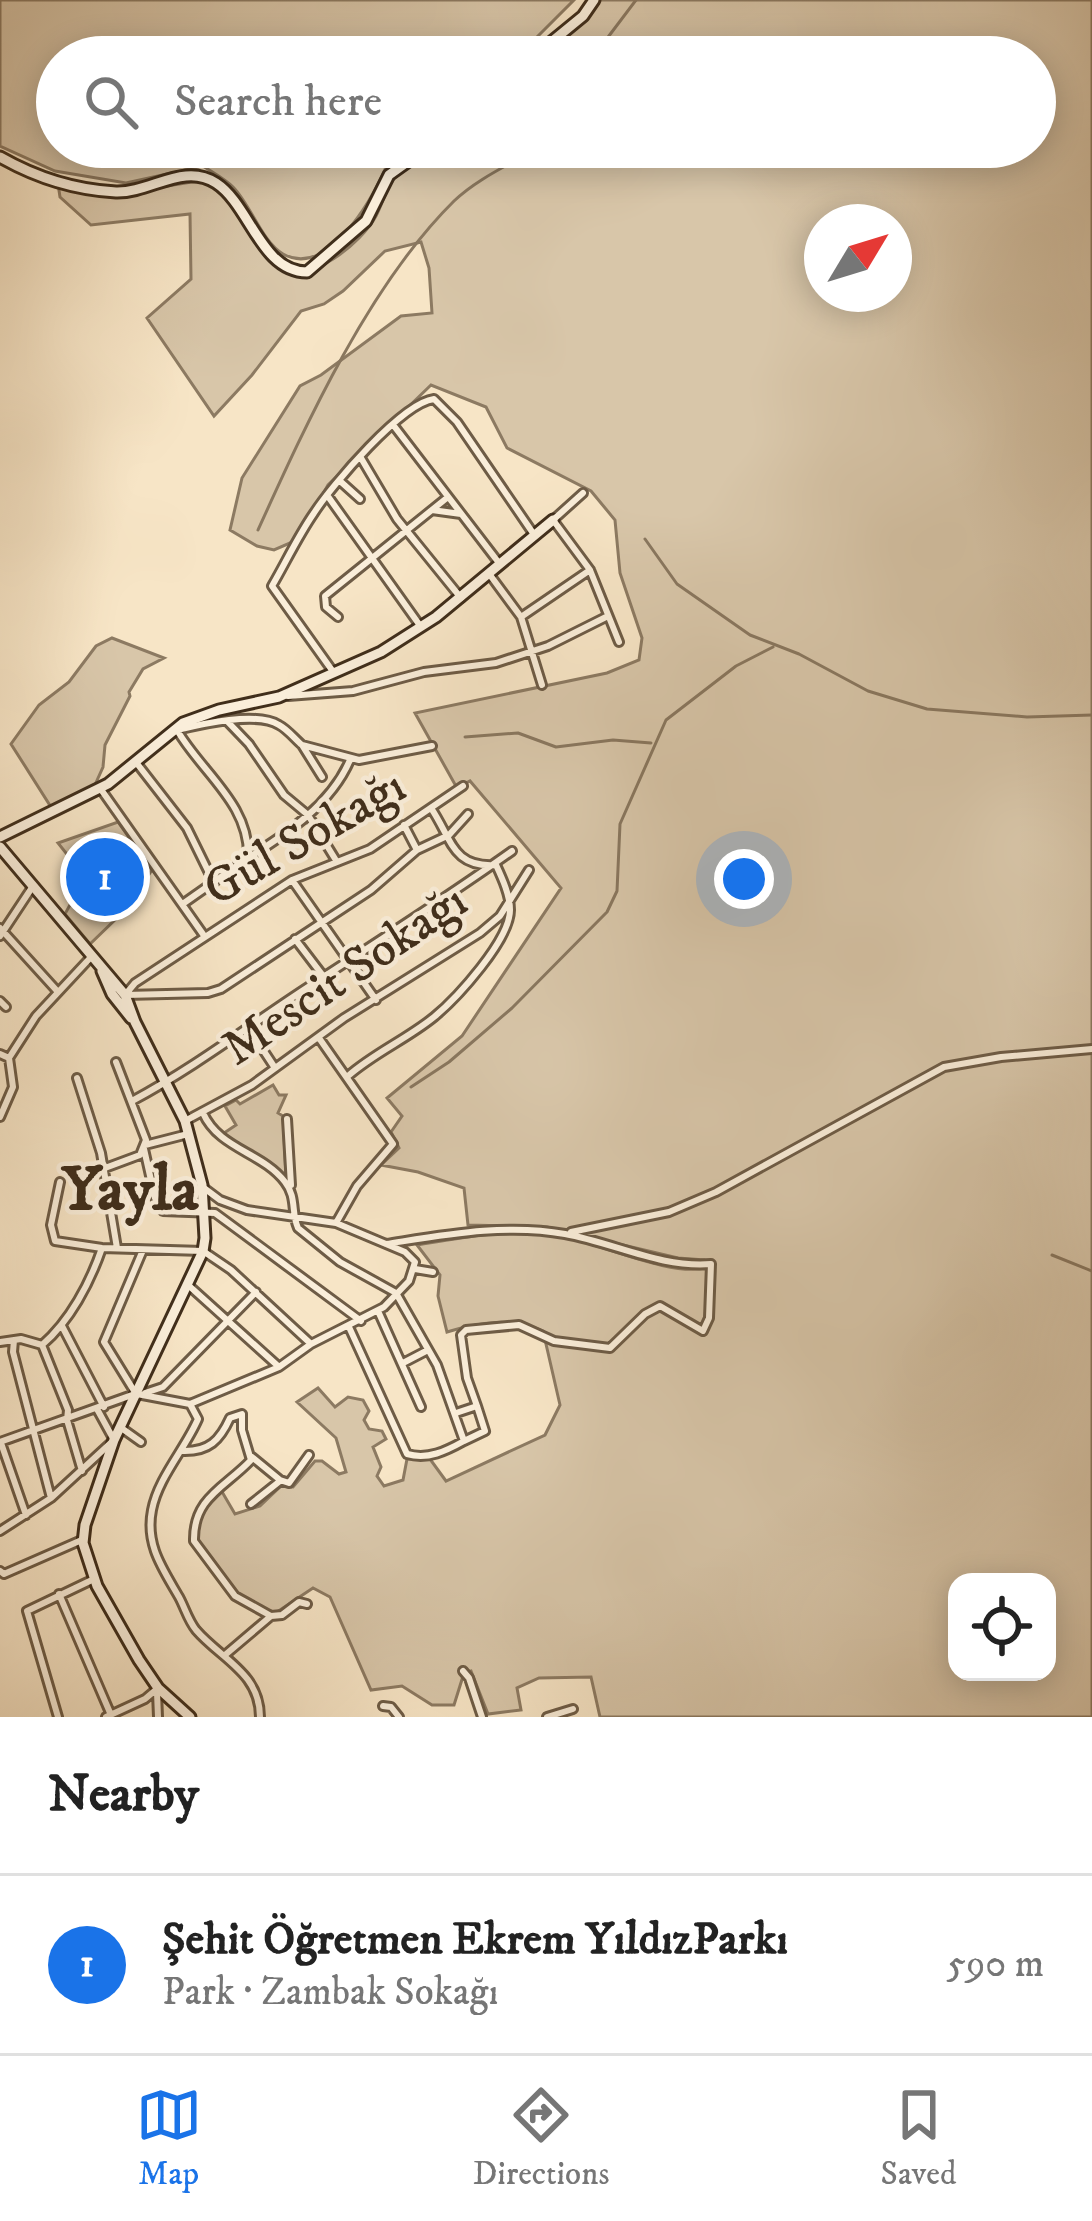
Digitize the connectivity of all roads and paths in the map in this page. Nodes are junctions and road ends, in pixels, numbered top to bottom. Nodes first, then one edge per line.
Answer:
1 (594, 0) edge
2 (559, 36) edge
3 (0, 157) edge
4 (399, 168) edge
5 (393, 425) junction
6 (361, 458) junction
7 (340, 481) junction
8 (583, 493) dead end
9 (327, 494) junction
10 (448, 497) junction
11 (360, 499) dead end
12 (432, 510) junction
13 (461, 514) junction
14 (553, 520) junction
15 (409, 530) junction
16 (535, 536) junction
17 (370, 560) junction
18 (501, 566) junction
19 (590, 570) junction
20 (490, 575) junction
21 (460, 598) junction
22 (608, 616) junction
23 (338, 617) dead end
24 (520, 617) junction
25 (421, 628) junction
26 (619, 642) dead end
27 (533, 652) junction
28 (334, 674) junction
29 (542, 686) dead end
30 (279, 698) junction
31 (227, 721) junction
32 (176, 729) junction
33 (302, 745) junction
34 (432, 746) dead end
35 (350, 760) junction
36 (135, 761) junction
37 (322, 777) dead end
38 (463, 786) dead end
39 (100, 788) junction
40 (430, 808) junction
41 (468, 814) dead end
42 (308, 815) junction
43 (404, 825) junction
44 (448, 835) junction
45 (0, 837) edge
46 (0, 848) edge
47 (417, 850) junction
48 (512, 851) dead end
49 (248, 858) junction
50 (337, 862) junction
51 (496, 865) junction
52 (529, 870) dead end
53 (292, 880) junction
54 (214, 883) junction
55 (33, 886) junction
56 (508, 901) junction
57 (184, 903) junction
58 (320, 922) junction
59 (1, 932) edge
60 (205, 938) junction
61 (295, 939) junction
62 (91, 957) junction
63 (347, 962) junction
64 (102, 971) junction
65 (324, 977) junction
66 (58, 992) junction
67 (125, 995) junction
68 (376, 1000) junction
69 (135, 1022) junction
70 (248, 1027) junction
71 (319, 1038) junction
72 (1092, 1049) edge
73 (4, 1056) edge
74 (116, 1062) dead end
75 (275, 1069) junction
76 (348, 1076) junction
77 (77, 1078) dead end
78 (166, 1083) junction
79 (132, 1100) junction
80 (1, 1111) edge
81 (203, 1113) junction
82 (287, 1119) dead end
83 (185, 1121) junction
84 (188, 1134) junction
85 (144, 1147) junction
86 (105, 1168) junction
87 (60, 1181) dead end
88 (202, 1185) junction
89 (292, 1195) junction
90 (204, 1210) junction
91 (294, 1216) junction
92 (336, 1223) junction
93 (563, 1234) junction
94 (386, 1244) junction
95 (102, 1248) junction
96 (117, 1248) junction
97 (143, 1250) junction
98 (202, 1251) junction
99 (415, 1269) junction
100 (433, 1272) dead end
101 (188, 1284) junction
102 (256, 1292) junction
103 (396, 1293) junction
104 (378, 1311) junction
105 (230, 1320) junction
106 (362, 1321) junction
107 (62, 1326) junction
108 (349, 1327) junction
109 (14, 1340) junction
110 (0, 1342) edge
111 (311, 1344) junction
112 (42, 1345) junction
113 (428, 1350) junction
114 (403, 1363) junction
115 (278, 1367) junction
116 (136, 1394) junction
117 (190, 1404) junction
118 (477, 1406) junction
119 (422, 1407) dead end
120 (101, 1408) junction
121 (456, 1413) junction
122 (67, 1420) junction
123 (120, 1427) junction
124 (34, 1430) junction
125 (114, 1440) junction
126 (0, 1441) edge
127 (464, 1441) junction
128 (141, 1442) dead end
129 (182, 1451) junction
130 (309, 1455) dead end
131 (252, 1456) junction
132 (82, 1471) junction
133 (281, 1480) junction
134 (51, 1498) junction
135 (251, 1504) dead end
136 (26, 1515) junction
137 (0, 1531) edge
138 (84, 1539) junction
139 (0, 1571) edge
140 (94, 1579) junction
141 (59, 1594) junction
142 (308, 1604) dead end
143 (271, 1616) junction
144 (225, 1654) junction
145 (463, 1671) dead end
146 (158, 1688) junction
147 (383, 1706) dead end
148 (573, 1709) dead end
149 (108, 1716) edge
150 (58, 1717) edge
151 (158, 1717) edge
152 (190, 1717) edge
153 (260, 1717) edge
154 (399, 1717) edge
155 (482, 1717) edge
156 (547, 1717) edge

1 - 2 main road
3 - 4 main road
5 - 6 street
5 - 10 street
5 - 16 street
6 - 7 street
6 - 15 street
7 - 9 street
7 - 11 street
8 - 14 street
9 - 17 street
9 - 28 street
10 - 12 street
10 - 13 street
12 - 13 street
12 - 15 street
13 - 18 street
14 - 16 main road
14 - 19 street
15 - 17 street
15 - 21 street
16 - 18 main road
17 - 23 street
17 - 25 street
18 - 20 main road
19 - 22 street
19 - 24 street
20 - 21 main road
20 - 24 street
21 - 25 main road
22 - 26 street
22 - 27 street
24 - 27 street
25 - 28 main road
27 - 29 street
27 - 30 street
28 - 30 main road
30 - 32 main road
31 - 32 street
31 - 33 street
31 - 42 street
32 - 36 main road
32 - 49 street
33 - 35 street
33 - 37 street
34 - 35 street
35 - 42 street
36 - 39 main road
36 - 54 street
38 - 40 street, Gül Sokağı
39 - 45 main road
39 - 57 street
40 - 43 street, Gül Sokağı
40 - 44 street
41 - 44 street
42 - 49 street
42 - 50 street
43 - 47 street
43 - 50 street, Gül Sokağı
44 - 47 street
44 - 51 street
46 - 55 main road
47 - 58 street
48 - 51 street
49 - 54 street
50 - 53 street, Gül Sokağı
51 - 56 street
51 - 63 street
52 - 56 street, Mescit Sokağı
53 - 58 street
53 - 60 street, Gül Sokağı
54 - 57 street
55 - 59 street
55 - 62 main road
56 - 68 street, Mescit Sokağı
56 - 76 street
57 - 60 street
58 - 61 street
58 - 63 street
59 - 66 street
60 - 67 street, Gül Sokağı
61 - 65 street
61 - 67 street
62 - 64 main road
62 - 66 street
63 - 65 street
63 - 68 street
64 - 67 main road
64 - 69 main road
65 - 70 street
66 - 73 street
67 - 69 main road
68 - 71 street, Mescit Sokağı
69 - 78 main road
70 - 75 street
70 - 78 street
71 - 75 street, Mescit Sokağı
71 - 76 street
72 - 93 street
73 - 80 street
74 - 79 street
75 - 81 street, Mescit Sokağı
76 - 92 street
77 - 86 street
78 - 79 street
78 - 83 main road
79 - 85 street
81 - 83 street, Mescit Sokağı
81 - 89 street
82 - 89 street
83 - 84 main road
84 - 85 street
84 - 88 main road
85 - 86 street
85 - 90 street
86 - 96 street
87 - 95 street
88 - 90 main road
88 - 91 street
89 - 91 street
90 - 98 main road
90 - 106 street
91 - 92 street
91 - 103 street
92 - 94 street
93 - 94 street
93 - 118 street
94 - 99 street
95 - 96 street
95 - 107 street
96 - 97 street
97 - 98 street
97 - 116 street
98 - 101 main road
98 - 102 street
99 - 100 street
99 - 103 street
101 - 105 street
101 - 116 main road
102 - 105 street
102 - 111 street
103 - 104 street
103 - 113 street
104 - 106 street
104 - 114 street
105 - 115 street
105 - 116 street
106 - 108 street
107 - 112 street
107 - 120 street
108 - 111 street
108 - 127 street
109 - 110 street
109 - 112 street
109 - 124 street
111 - 115 street
112 - 122 street
113 - 114 street
113 - 121 street
114 - 119 street
115 - 117 street
116 - 117 street
116 - 120 street
116 - 123 main road
117 - 129 street
118 - 121 street
118 - 127 street
120 - 122 street
120 - 125 street
121 - 127 street
122 - 124 street
122 - 132 street
123 - 125 main road
123 - 128 street
124 - 126 street
124 - 134 street
125 - 132 street
125 - 138 main road
126 - 136 street
129 - 131 street
129 - 144 street
130 - 133 street
131 - 133 street
131 - 143 street
132 - 134 street
133 - 135 street
134 - 136 street
136 - 137 street
138 - 139 street
138 - 140 main road
140 - 141 street
140 - 146 main road
141 - 149 street
141 - 150 street
142 - 143 street
143 - 144 street
144 - 153 street
145 - 155 street
146 - 149 street
146 - 151 street
146 - 152 main road
147 - 154 street
148 - 156 street

